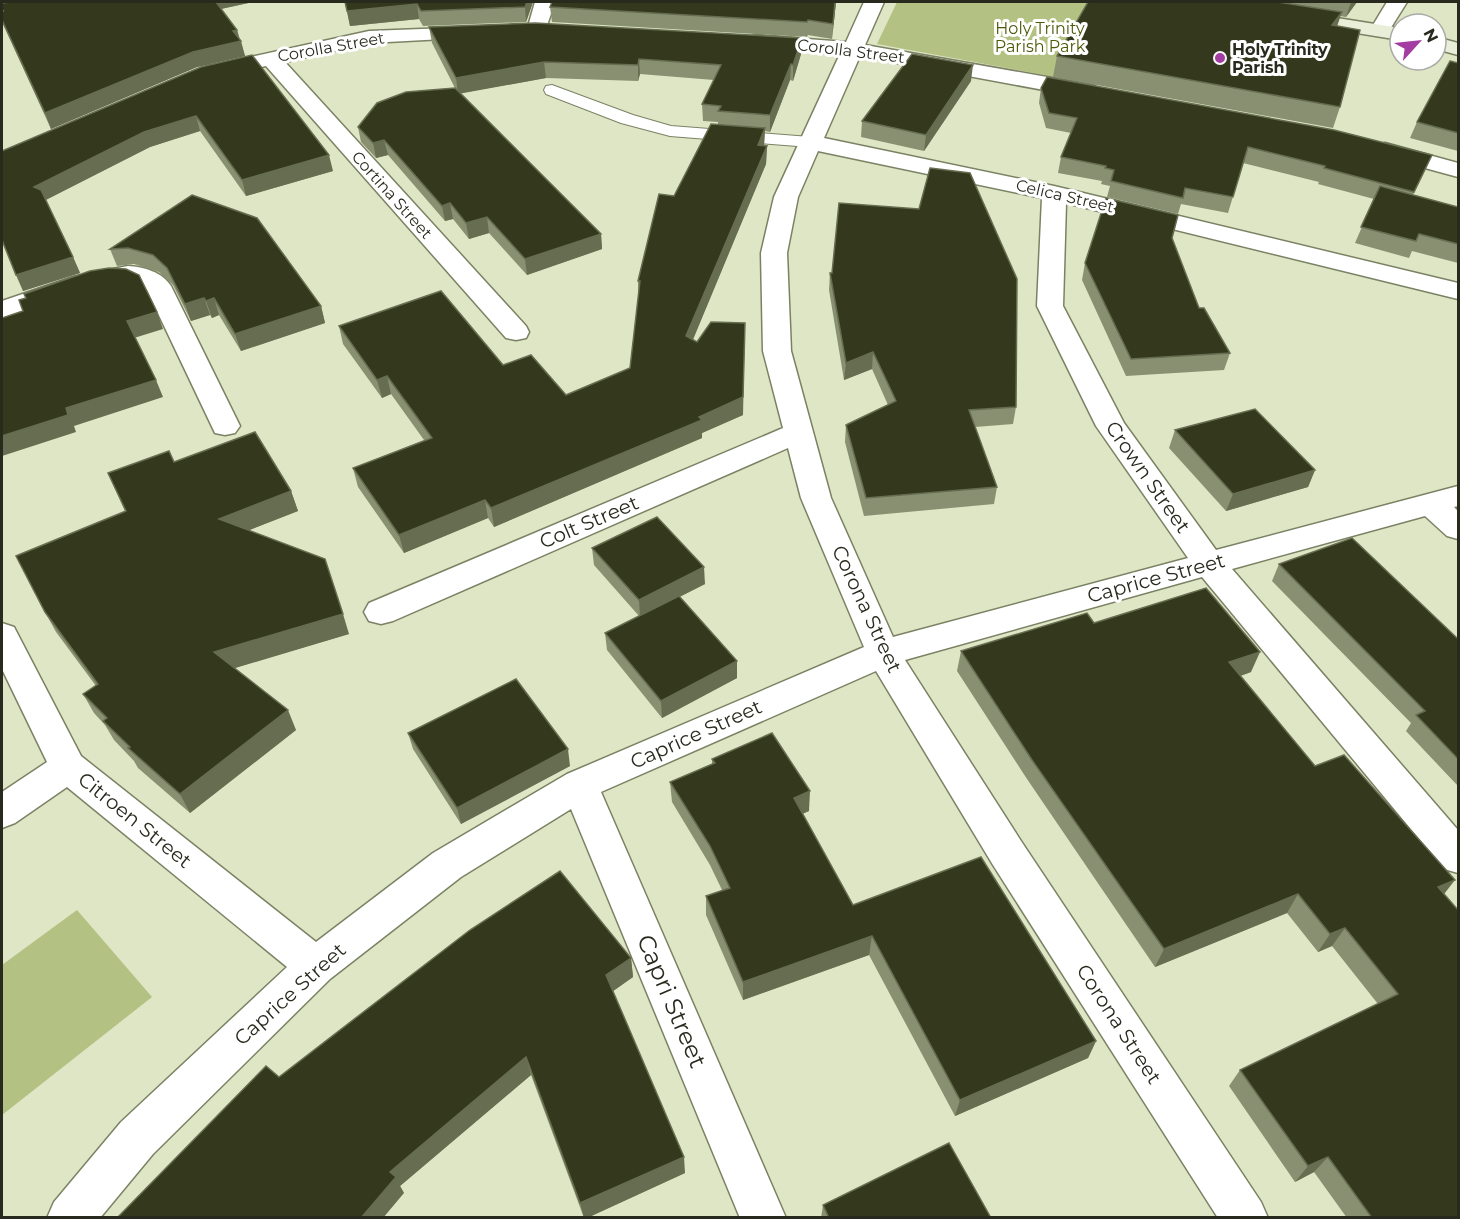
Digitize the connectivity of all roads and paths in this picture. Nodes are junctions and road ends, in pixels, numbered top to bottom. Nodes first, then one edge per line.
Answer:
1 (545, 2) edge
2 (874, 2) edge
3 (1202, 2) edge
4 (537, 30) junction
5 (514, 31) edge
6 (560, 31) edge
7 (492, 32) edge
8 (1388, 32) edge
9 (731, 40) edge
10 (855, 49) junction
11 (270, 58) junction
12 (198, 75) edge
13 (552, 90) dead end
14 (1105, 94) edge
15 (810, 142) junction
16 (1362, 144) edge
17 (1458, 170) edge
18 (1054, 193) junction
19 (1458, 291) edge
20 (2, 310) edge
21 (516, 332) dead end
22 (225, 426) dead end
23 (797, 433) junction
24 (1444, 500) edge
25 (1458, 528) edge
26 (1209, 564) junction
27 (381, 612) dead end
28 (2, 636) edge
29 (883, 653) junction
30 (68, 767) junction
31 (580, 785) junction
32 (2, 812) edge
33 (1458, 857) edge
34 (316, 966) junction
35 (70, 1218) edge
36 (763, 1218) edge
37 (1245, 1218) edge

1 - 4 street
2 - 10 street, Corona Street
3 - 8 street
4 - 5 street
4 - 6 street
7 - 11 street, Corolla Street
9 - 10 street, Corolla Street
10 - 14 street, Corolla Street
10 - 15 street, Corona Street
11 - 12 street, Corolla Street
11 - 21 street, Cortina Street
13 - 15 lane
15 - 18 street, Celica Street
15 - 23 street, Corona Street
16 - 17 street
18 - 19 street, Celica Street
18 - 26 street, Crown Street
20 - 22 street
23 - 27 street, Colt Street
23 - 29 street, Corona Street
24 - 25 street
24 - 26 street, Caprice Street
26 - 29 street, Caprice Street
26 - 33 street, Crown Street
28 - 30 street, Citroen Street
29 - 31 street, Caprice Street
29 - 37 street, Corona Street
30 - 32 street
30 - 34 street, Citroen Street
31 - 34 street, Caprice Street
31 - 36 street, Capri Street
34 - 35 street, Caprice Street

